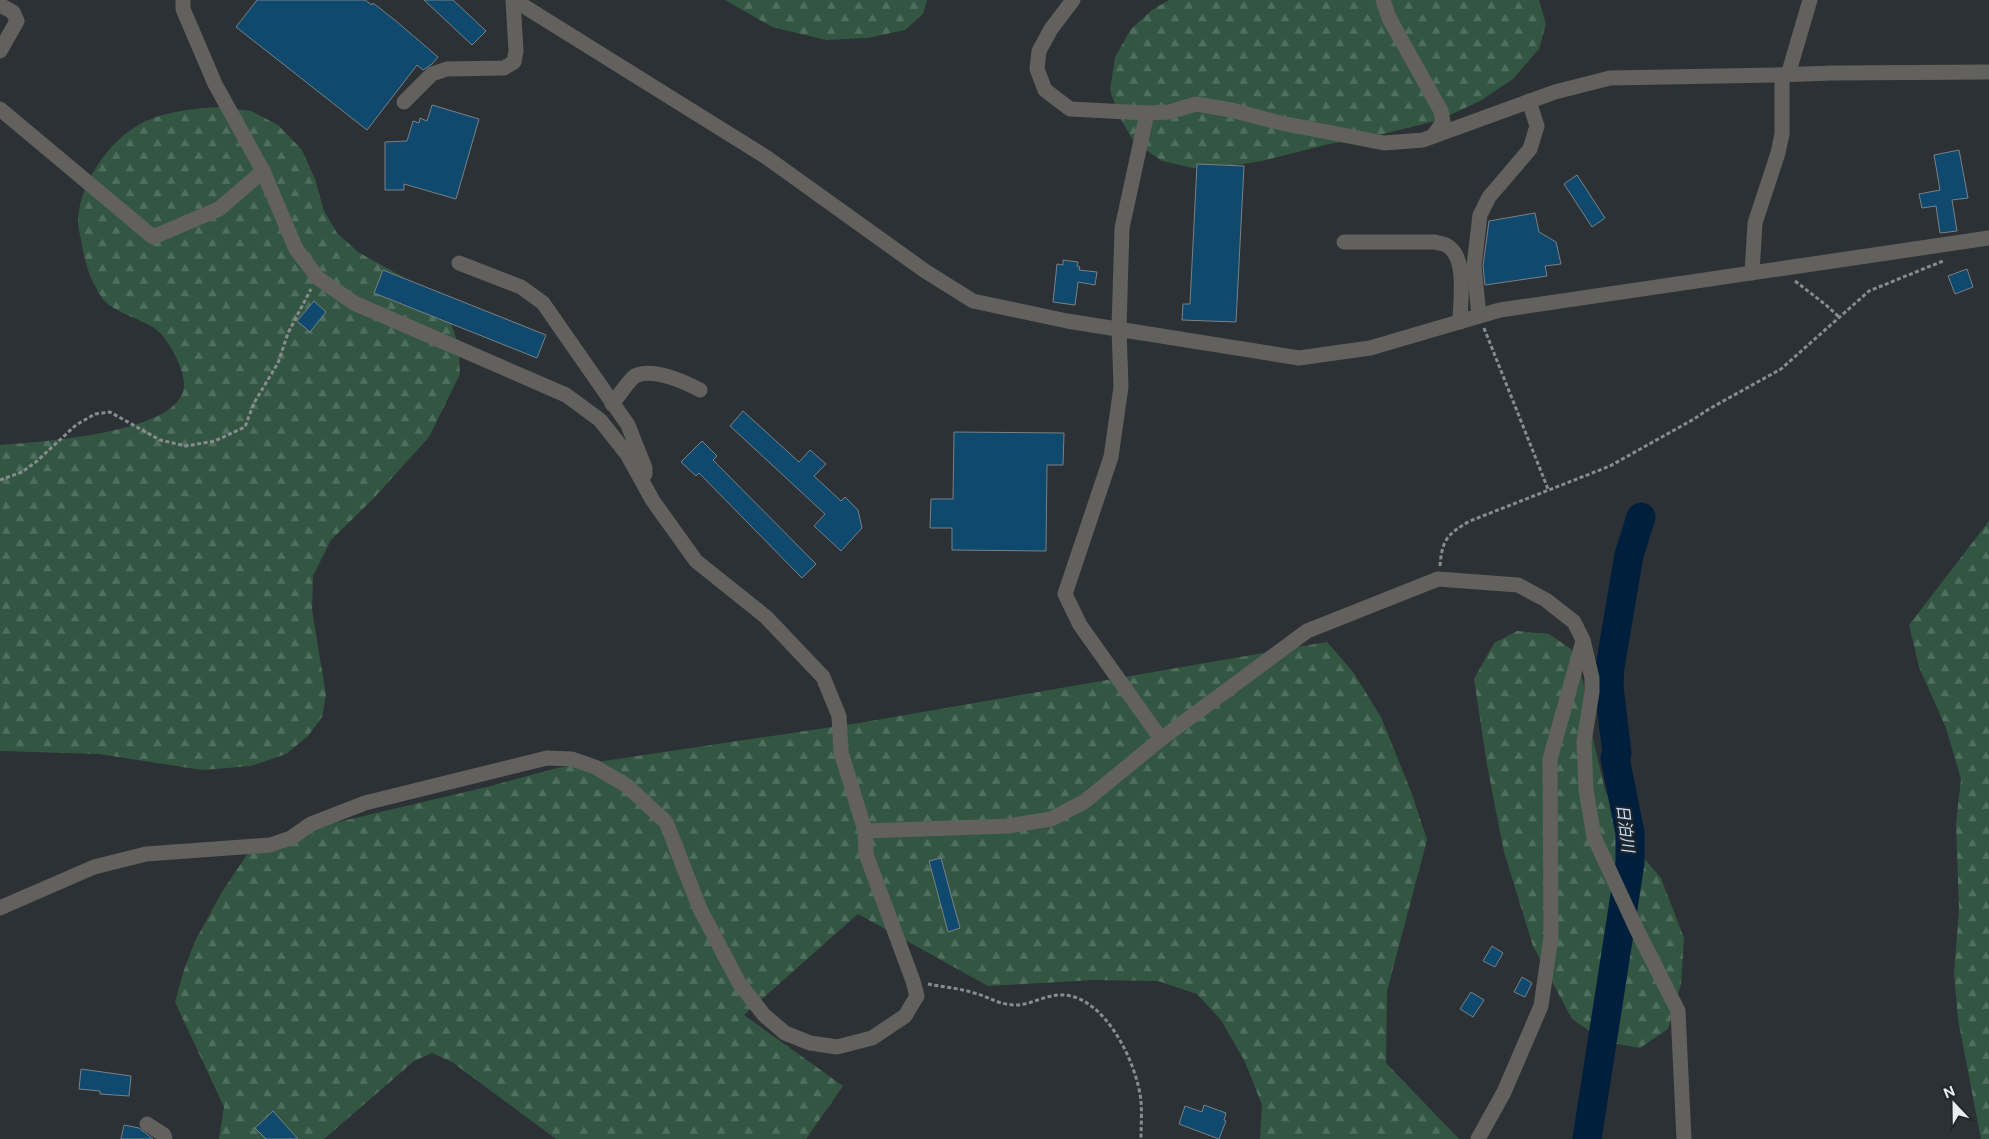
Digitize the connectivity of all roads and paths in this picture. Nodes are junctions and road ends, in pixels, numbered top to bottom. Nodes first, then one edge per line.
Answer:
1 (183, 0) edge
2 (514, 0) edge
3 (1073, 0) edge
4 (1383, 0) edge
5 (1810, 0) edge
6 (0, 5) edge
7 (0, 51) edge
8 (1989, 72) edge
9 (1785, 75) junction
10 (1529, 101) junction
11 (404, 102) dead end
12 (0, 109) edge
13 (1146, 113) junction
14 (1433, 136) junction
15 (263, 171) junction
16 (1989, 238) edge
17 (1344, 242) dead end
18 (1952, 258) dead end
19 (459, 263) dead end
20 (1779, 269) junction
21 (1752, 273) junction
22 (318, 278) junction
23 (1479, 316) junction
24 (1839, 318) junction
25 (1460, 322) junction
26 (1119, 328) junction
27 (700, 390) dead end
28 (612, 404) junction
29 (0, 480) edge
30 (644, 486) junction
31 (1548, 489) junction
32 (1438, 579) junction
33 (1583, 640) junction
34 (1161, 739) junction
35 (865, 831) junction
36 (0, 908) edge
37 (913, 981) junction
38 (147, 1124) dead end
39 (165, 1139) edge
40 (1141, 1139) edge
41 (1478, 1139) edge
42 (1684, 1139) edge

1 - 15 street
2 - 11 street
2 - 26 street
3 - 13 street
4 - 14 street
5 - 9 street
6 - 7 street
8 - 9 street
9 - 10 street
9 - 21 street
10 - 14 street
10 - 23 street
12 - 15 street
13 - 14 street
13 - 26 street
15 - 22 street
16 - 20 street
17 - 25 street
18 - 24 path
19 - 28 street
20 - 21 street
20 - 24 path
21 - 23 street
22 - 29 path
22 - 30 street
23 - 25 street
23 - 31 path
24 - 31 path
25 - 26 street
26 - 34 street
27 - 28 street
28 - 30 street
30 - 35 street
31 - 32 path
32 - 33 street
32 - 34 street
33 - 41 street
33 - 42 street
34 - 35 street
35 - 37 street
36 - 37 street
37 - 40 path
38 - 39 street

